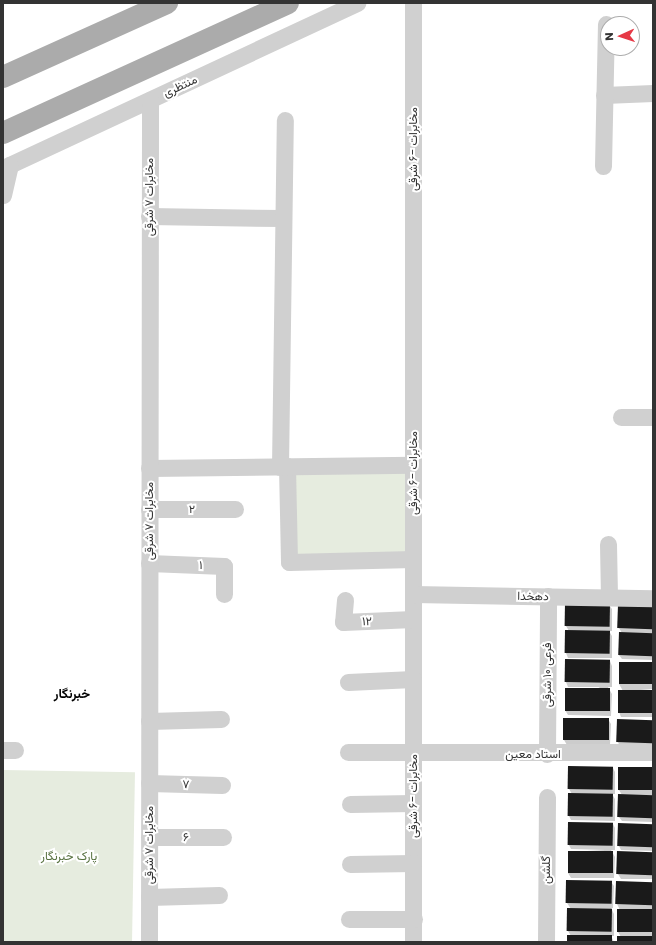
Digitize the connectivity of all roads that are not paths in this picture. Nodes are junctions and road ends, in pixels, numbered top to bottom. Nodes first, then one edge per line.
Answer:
1 (167, 3) edge
2 (288, 3) edge
3 (357, 3) edge
4 (413, 3) edge
5 (605, 56) edge
6 (3, 77) edge
7 (653, 93) edge
8 (604, 95) junction
9 (150, 100) junction
10 (285, 120) dead end
11 (3, 133) edge
12 (6, 166) edge
13 (603, 166) dead end
14 (3, 195) edge
15 (149, 216) junction
16 (283, 218) junction
17 (621, 417) dead end
18 (653, 417) edge
19 (413, 465) junction
20 (284, 466) junction
21 (149, 468) junction
22 (149, 509) junction
23 (235, 509) dead end
24 (608, 544) dead end
25 (413, 559) junction
26 (149, 563) junction
27 (224, 594) dead end
28 (413, 594) junction
29 (548, 596) junction
30 (609, 596) junction
31 (653, 598) edge
32 (345, 600) dead end
33 (413, 619) junction
34 (413, 679) junction
35 (348, 682) dead end
36 (222, 719) dead end
37 (149, 721) junction
38 (348, 752) dead end
39 (653, 752) edge
40 (413, 753) junction
41 (547, 754) junction
42 (149, 783) junction
43 (222, 785) dead end
44 (547, 797) dead end
45 (414, 803) junction
46 (350, 804) dead end
47 (149, 837) junction
48 (223, 837) dead end
49 (414, 863) junction
50 (350, 864) dead end
51 (219, 895) dead end
52 (149, 897) junction
53 (349, 919) dead end
54 (414, 919) junction
55 (149, 942) edge
56 (413, 942) edge
57 (546, 942) edge

1 - 6 main road
2 - 11 main road
3 - 9 street, منتظری
4 - 19 street, مخابرات -۶ شرقی
5 - 8 street
7 - 8 street
8 - 13 street
9 - 12 street, منتظری
9 - 15 street, مخابرات ۷ شرقی
10 - 16 street
12 - 14 street
15 - 16 street
15 - 21 street, مخابرات ۷ شرقی
16 - 20 street
17 - 18 street
19 - 20 street
19 - 25 street, مخابرات -۶ شرقی
20 - 21 street
20 - 25 street
21 - 22 street, مخابرات ۷ شرقی
22 - 23 street, ۲
22 - 26 street, مخابرات ۷ شرقی
24 - 30 street
25 - 28 street, مخابرات -۶ شرقی
26 - 27 street, ۱
26 - 37 street, مخابرات ۷ شرقی
28 - 29 street, دهخدا
28 - 33 street, مخابرات -۶ شرقی
29 - 30 street, دهخدا
29 - 41 street, فرعی ۱۰ شرقی
30 - 31 street, دهخدا
32 - 33 street, ۱۲
33 - 34 street, مخابرات -۶ شرقی
34 - 35 street
34 - 40 street, مخابرات -۶ شرقی
36 - 37 street
37 - 42 street, مخابرات ۷ شرقی
38 - 40 street, استاد معین
39 - 41 street, استاد معین
40 - 41 street, استاد معین
40 - 45 street, مخابرات -۶ شرقی
42 - 43 street, ۷
42 - 47 street, مخابرات ۷ شرقی
44 - 57 street, گلشن
45 - 46 street
45 - 49 street, مخابرات -۶ شرقی
47 - 48 street, ۶
47 - 52 street, مخابرات ۷ شرقی
49 - 50 street
49 - 54 street, مخابرات -۶ شرقی
51 - 52 street
52 - 55 street, مخابرات ۷ شرقی
53 - 54 street
54 - 56 street, مخابرات -۶ شرقی

